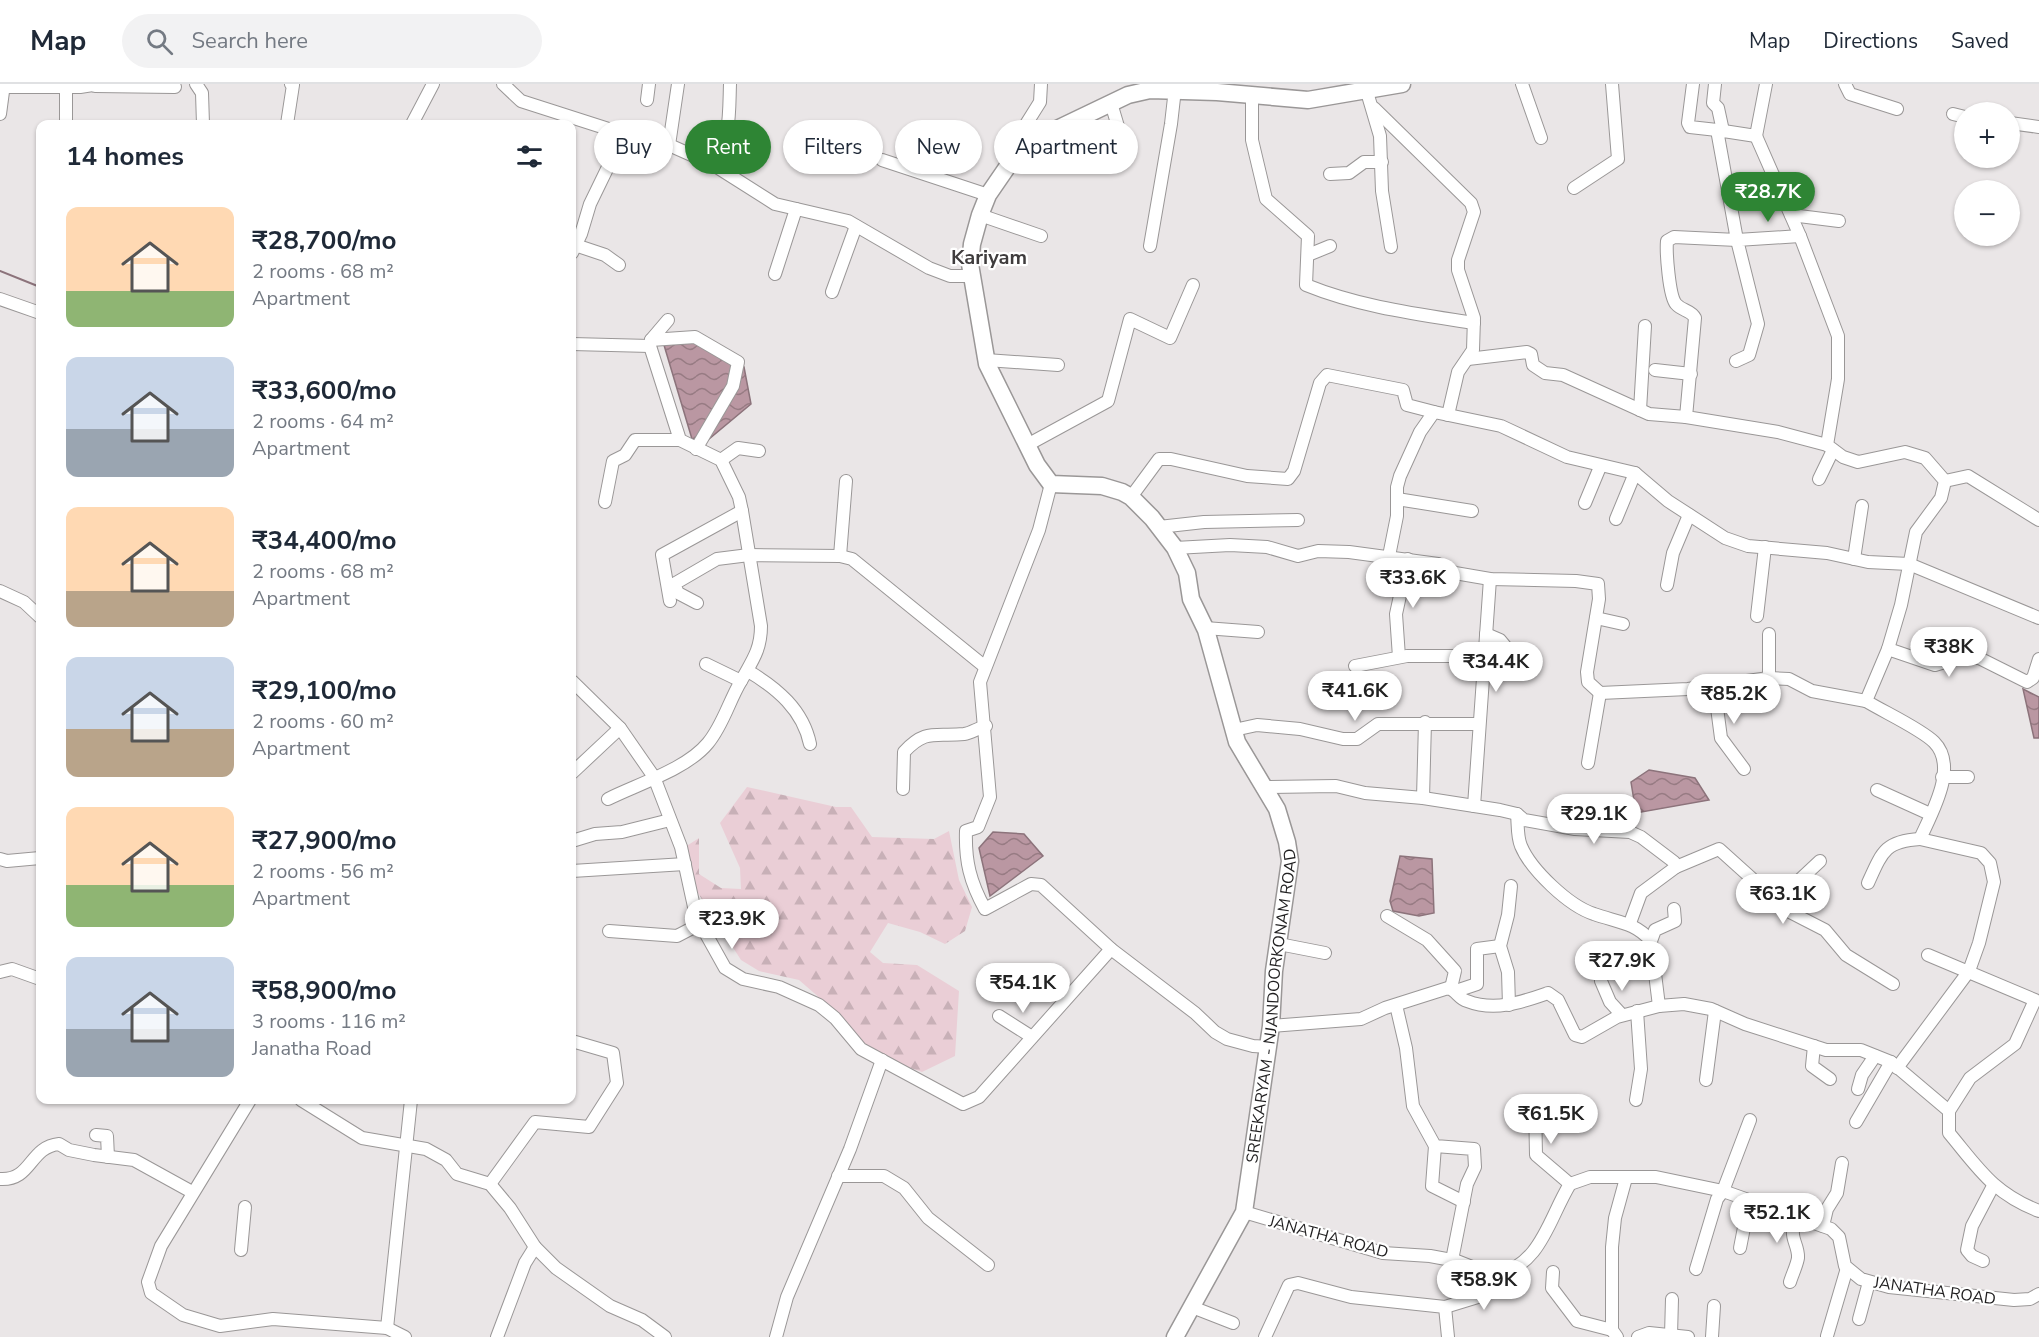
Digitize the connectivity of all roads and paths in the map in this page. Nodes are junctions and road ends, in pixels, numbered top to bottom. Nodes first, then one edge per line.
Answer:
1 (196, 84) edge
2 (291, 84) edge
3 (434, 84) edge
4 (503, 84) edge
5 (650, 84) edge
6 (678, 84) edge
7 (730, 84) edge
8 (1041, 84) edge
9 (1522, 84) edge
10 (1612, 84) edge
11 (1693, 84) edge
12 (1715, 84) edge
13 (1766, 84) edge
14 (1845, 84) edge
15 (97, 85) edge
16 (1396, 85) edge
17 (3, 87) edge
18 (66, 87) junction
19 (174, 87) dead end
20 (1217, 88) edge
21 (1175, 89) junction
22 (1367, 92) junction
23 (1252, 94) junction
24 (647, 100) dead end
25 (1111, 103) junction
26 (1374, 108) junction
27 (1897, 109) dead end
28 (0, 114) edge
29 (66, 120) edge
30 (203, 120) edge
31 (288, 120) edge
32 (414, 120) edge
33 (673, 120) edge
34 (727, 120) edge
35 (1029, 120) edge
36 (1076, 120) edge
37 (1116, 120) edge
38 (594, 124) edge
39 (2020, 124) edge
40 (2039, 127) edge
41 (1720, 131) junction
42 (1756, 136) junction
43 (1541, 138) dead end
44 (883, 160) edge
45 (1382, 162) junction
46 (605, 174) edge
47 (728, 174) edge
48 (1002, 174) edge
49 (1330, 174) dead end
50 (1574, 188) dead end
51 (988, 195) junction
52 (796, 209) junction
53 (980, 215) junction
54 (1791, 215) junction
55 (1839, 221) dead end
56 (856, 226) junction
57 (1041, 236) dead end
58 (1800, 236) junction
59 (1737, 240) junction
60 (576, 242) edge
61 (1150, 246) dead end
62 (1330, 246) dead end
63 (1391, 247) dead end
64 (576, 248) edge
65 (1308, 255) junction
66 (619, 265) dead end
67 (775, 274) dead end
68 (973, 276) junction
69 (1193, 285) dead end
70 (832, 292) dead end
71 (0, 299) edge
72 (36, 312) edge
73 (668, 320) dead end
74 (1474, 323) junction
75 (1644, 326) dead end
76 (650, 343) junction
77 (576, 344) edge
78 (1468, 359) junction
79 (986, 360) junction
80 (1736, 361) dead end
81 (1058, 365) dead end
82 (1654, 370) dead end
83 (1691, 374) junction
84 (1641, 410) junction
85 (1434, 412) junction
86 (1448, 415) junction
87 (1686, 417) junction
88 (680, 440) junction
89 (1029, 444) junction
90 (1830, 447) junction
91 (696, 449) junction
92 (759, 451) dead end
93 (721, 460) junction
94 (1600, 467) junction
95 (1635, 473) junction
96 (1819, 479) dead end
97 (846, 481) dead end
98 (1945, 481) junction
99 (1051, 484) junction
100 (1131, 497) junction
101 (1397, 499) junction
102 (605, 502) dead end
103 (1585, 503) dead end
104 (1862, 506) dead end
105 (742, 511) junction
106 (1472, 511) dead end
107 (1689, 514) junction
108 (1616, 519) dead end
109 (1298, 520) dead end
110 (2039, 520) edge
111 (1159, 527) junction
112 (1765, 547) junction
113 (1174, 548) junction
114 (748, 555) junction
115 (840, 556) junction
116 (1389, 556) junction
117 (1408, 559) junction
118 (1854, 559) junction
119 (1909, 564) junction
120 (1490, 579) junction
121 (1667, 585) dead end
122 (0, 591) edge
123 (670, 601) dead end
124 (697, 603) dead end
125 (36, 608) edge
126 (1757, 616) dead end
127 (1596, 618) junction
128 (2039, 618) edge
129 (1623, 624) dead end
130 (1205, 628) junction
131 (1258, 632) dead end
132 (1486, 634) junction
133 (1769, 634) dead end
134 (1888, 649) junction
135 (1485, 656) junction
136 (1399, 657) junction
137 (2039, 659) edge
138 (1519, 663) dead end
139 (706, 664) dead end
140 (984, 666) junction
141 (1355, 666) dead end
142 (745, 676) junction
143 (1769, 678) junction
144 (1714, 686) junction
145 (576, 689) edge
146 (1600, 693) junction
147 (1866, 701) junction
148 (1425, 722) junction
149 (1478, 723) junction
150 (986, 726) junction
151 (620, 728) junction
152 (1234, 730) junction
153 (810, 744) dead end
154 (1588, 763) dead end
155 (576, 769) edge
156 (1744, 769) dead end
157 (654, 777) junction
158 (1942, 777) junction
159 (1968, 777) dead end
160 (1265, 787) junction
161 (903, 789) dead end
162 (1877, 790) dead end
163 (1423, 798) junction
164 (608, 800) dead end
165 (1474, 806) junction
166 (1517, 814) junction
167 (1930, 814) junction
168 (669, 820) junction
169 (1920, 839) junction
170 (576, 840) edge
171 (36, 858) edge
172 (0, 859) edge
173 (1820, 861) dead end
174 (685, 864) junction
175 (1676, 867) junction
176 (576, 871) edge
177 (1868, 883) dead end
178 (1511, 886) dead end
179 (1777, 901) junction
180 (1674, 909) dead end
181 (1387, 916) dead end
182 (1630, 923) junction
183 (700, 924) junction
184 (609, 931) dead end
185 (1650, 941) junction
186 (1279, 944) junction
187 (1500, 946) junction
188 (1111, 949) junction
189 (1325, 953) dead end
190 (1928, 955) dead end
191 (1969, 971) junction
192 (0, 972) edge
193 (36, 978) edge
194 (1601, 981) dead end
195 (1893, 984) dead end
196 (1453, 990) junction
197 (1396, 1005) junction
198 (1509, 1005) junction
199 (1659, 1006) junction
200 (1637, 1011) junction
201 (1715, 1011) junction
202 (1622, 1015) junction
203 (999, 1016) dead end
204 (1271, 1026) junction
205 (1032, 1036) junction
206 (576, 1042) edge
207 (1814, 1046) junction
208 (1269, 1047) junction
209 (1875, 1056) junction
210 (882, 1060) junction
211 (1894, 1065) junction
212 (1830, 1078) dead end
213 (1706, 1080) dead end
214 (1858, 1089) dead end
215 (1636, 1100) dead end
216 (247, 1104) edge
217 (307, 1104) edge
218 (410, 1104) edge
219 (1535, 1104) dead end
220 (1949, 1111) junction
221 (1750, 1120) dead end
222 (1856, 1122) dead end
223 (96, 1135) dead end
224 (404, 1145) junction
225 (1435, 1146) junction
226 (108, 1157) junction
227 (1842, 1163) dead end
228 (838, 1176) junction
229 (1626, 1178) junction
230 (0, 1179) edge
231 (490, 1184) junction
232 (1570, 1184) junction
233 (1993, 1186) junction
234 (1723, 1191) junction
235 (192, 1192) junction
236 (1464, 1202) junction
237 (1749, 1202) junction
238 (245, 1207) dead end
239 (2039, 1209) edge
240 (1244, 1212) junction
241 (1798, 1219) junction
242 (1823, 1226) junction
243 (535, 1247) junction
244 (1740, 1248) dead end
245 (241, 1250) dead end
246 (1452, 1260) junction
247 (1983, 1261) dead end
248 (988, 1265) dead end
249 (1847, 1268) junction
250 (1696, 1269) dead end
251 (1553, 1272) dead end
252 (1495, 1276) junction
253 (1790, 1282) dead end
254 (1869, 1282) junction
255 (2039, 1294) edge
256 (1672, 1299) dead end
257 (1714, 1306) dead end
258 (1192, 1307) junction
259 (1445, 1307) junction
260 (1859, 1319) dead end
261 (1233, 1323) dead end
262 (387, 1328) junction
263 (1614, 1333) edge
264 (1671, 1335) junction
265 (1827, 1336) edge
266 (405, 1337) edge
267 (498, 1337) edge
268 (665, 1337) edge
269 (776, 1337) edge
270 (1175, 1337) edge
271 (1265, 1337) edge
272 (1448, 1337) edge
273 (1638, 1337) edge
274 (1688, 1337) edge
275 (1713, 1337) edge

1 - 30 street
2 - 31 street
3 - 32 street
4 - 38 street
5 - 24 street
6 - 33 street
7 - 34 street
8 - 35 street
9 - 43 street
10 - 50 street
11 - 41 street
12 - 41 street
13 - 42 street
14 - 27 street
15 - 18 street
15 - 19 street
16 - 22 main road
17 - 18 street
17 - 28 street
18 - 29 street
20 - 21 main road
20 - 23 main road
21 - 25 main road
21 - 61 street
22 - 23 main road
22 - 26 street
23 - 65 street
25 - 36 main road
25 - 37 street
26 - 45 street
26 - 74 street
39 - 40 street
41 - 42 street
41 - 59 street
42 - 54 street
44 - 51 street
45 - 49 street
45 - 63 street
46 - 60 street
47 - 52 street
48 - 51 main road
51 - 53 main road
52 - 56 street
52 - 67 street
53 - 57 street
53 - 68 main road
54 - 55 street
54 - 58 street
56 - 68 street
56 - 70 street
58 - 59 street
58 - 90 street
59 - 80 street
59 - 83 street
62 - 65 street
64 - 66 street
65 - 74 street
68 - 79 main road
69 - 89 street
71 - 72 street
73 - 76 street
74 - 78 street
75 - 84 street
76 - 77 street
76 - 88 street
76 - 91 street
78 - 84 street
78 - 86 street
79 - 81 street
79 - 89 main road
82 - 83 street
83 - 87 street
84 - 87 street
85 - 86 street
85 - 100 street
85 - 101 street
86 - 94 street
87 - 90 street
88 - 91 street
88 - 102 street
89 - 99 main road
90 - 96 street
90 - 98 street
91 - 93 street
92 - 93 street
93 - 105 street
94 - 95 street
94 - 103 street
95 - 107 street
95 - 108 street
97 - 115 street
98 - 110 street
98 - 119 street
99 - 100 main road, SREEKARYAM - NJANDOORKONAM ROAD
99 - 140 street
100 - 111 main road, SREEKARYAM - NJANDOORKONAM ROAD
101 - 106 street
101 - 116 street
104 - 118 street
105 - 114 street
105 - 123 street
107 - 112 street
107 - 121 street
109 - 111 street
111 - 113 main road, SREEKARYAM - NJANDOORKONAM ROAD
112 - 118 street
112 - 126 street
113 - 116 street
113 - 130 main road, SREEKARYAM - NJANDOORKONAM ROAD
114 - 115 street
114 - 124 street
114 - 142 street
115 - 140 street
116 - 117 street
117 - 120 street
117 - 136 street
118 - 119 street
119 - 128 street
119 - 134 street
120 - 127 street
120 - 132 street
122 - 125 street
127 - 129 street
127 - 146 street
130 - 131 street
130 - 152 main road, SREEKARYAM - NJANDOORKONAM ROAD
132 - 135 street
132 - 138 street
133 - 143 street
134 - 137 street
134 - 147 street
135 - 136 street
135 - 149 street
136 - 141 street
139 - 142 street
140 - 150 street
142 - 153 street
142 - 157 street
143 - 144 street
143 - 147 street
144 - 146 street
144 - 156 street
145 - 151 street
146 - 154 street
147 - 158 street
148 - 149 street
148 - 152 street
148 - 163 street
149 - 165 street
150 - 161 street
150 - 188 street
151 - 155 street
151 - 157 street
152 - 160 main road, SREEKARYAM - NJANDOORKONAM ROAD
157 - 164 street
157 - 168 street
158 - 159 street
158 - 167 street
160 - 163 street
160 - 186 main road, SREEKARYAM - NJANDOORKONAM ROAD
162 - 167 street
163 - 165 street
165 - 166 street
166 - 175 street
166 - 182 street
167 - 169 street
168 - 170 street
168 - 174 street
169 - 177 street
169 - 191 street
171 - 172 street
173 - 179 street
174 - 176 street
174 - 183 street
175 - 179 street
175 - 182 street
178 - 187 street
179 - 195 street
180 - 185 street
181 - 196 street
182 - 185 street
183 - 184 street
183 - 210 street
185 - 199 street
186 - 189 street
186 - 204 main road, SREEKARYAM - NJANDOORKONAM ROAD
187 - 196 street
187 - 198 street
188 - 205 street
188 - 208 street
190 - 191 street
191 - 211 street
191 - 220 street
192 - 193 street
194 - 202 street
196 - 197 street
196 - 198 street
197 - 204 street
197 - 225 street
198 - 202 street
199 - 200 street
199 - 201 street
200 - 202 street
200 - 215 street
201 - 207 street
201 - 213 street
203 - 205 street
204 - 208 main road, SREEKARYAM - NJANDOORKONAM ROAD
205 - 210 street
206 - 231 street
207 - 209 street
207 - 212 street
208 - 240 main road, SREEKARYAM - NJANDOORKONAM ROAD
209 - 211 street
209 - 214 street
210 - 228 street
211 - 220 street
211 - 222 street
216 - 235 street
217 - 224 street
218 - 224 street
219 - 232 street
220 - 233 street
221 - 234 street
223 - 226 street
224 - 231 street
224 - 262 street
225 - 236 street
225 - 236 street
226 - 230 street
226 - 235 street
227 - 242 street
228 - 248 street
228 - 269 street
229 - 232 street
229 - 234 street
229 - 263 street
231 - 243 street
232 - 252 street
233 - 239 street
233 - 247 street
234 - 237 street
234 - 250 street
235 - 262 street
236 - 246 street
237 - 241 street
237 - 244 street
238 - 245 street
240 - 246 street, JANATHA ROAD
240 - 258 main road, SREEKARYAM - NJANDOORKONAM ROAD
241 - 242 street
241 - 253 street
242 - 249 street
243 - 267 street
243 - 268 street
246 - 252 street, JANATHA ROAD
249 - 254 street, JANATHA ROAD
249 - 265 street
251 - 263 street
252 - 259 street
254 - 255 street, JANATHA ROAD
254 - 260 street
256 - 264 street
257 - 275 street
258 - 261 street
258 - 270 main road, SREEKARYAM - NJANDOORKONAM ROAD
259 - 271 street
259 - 272 street
262 - 266 street
264 - 273 street
264 - 274 street

